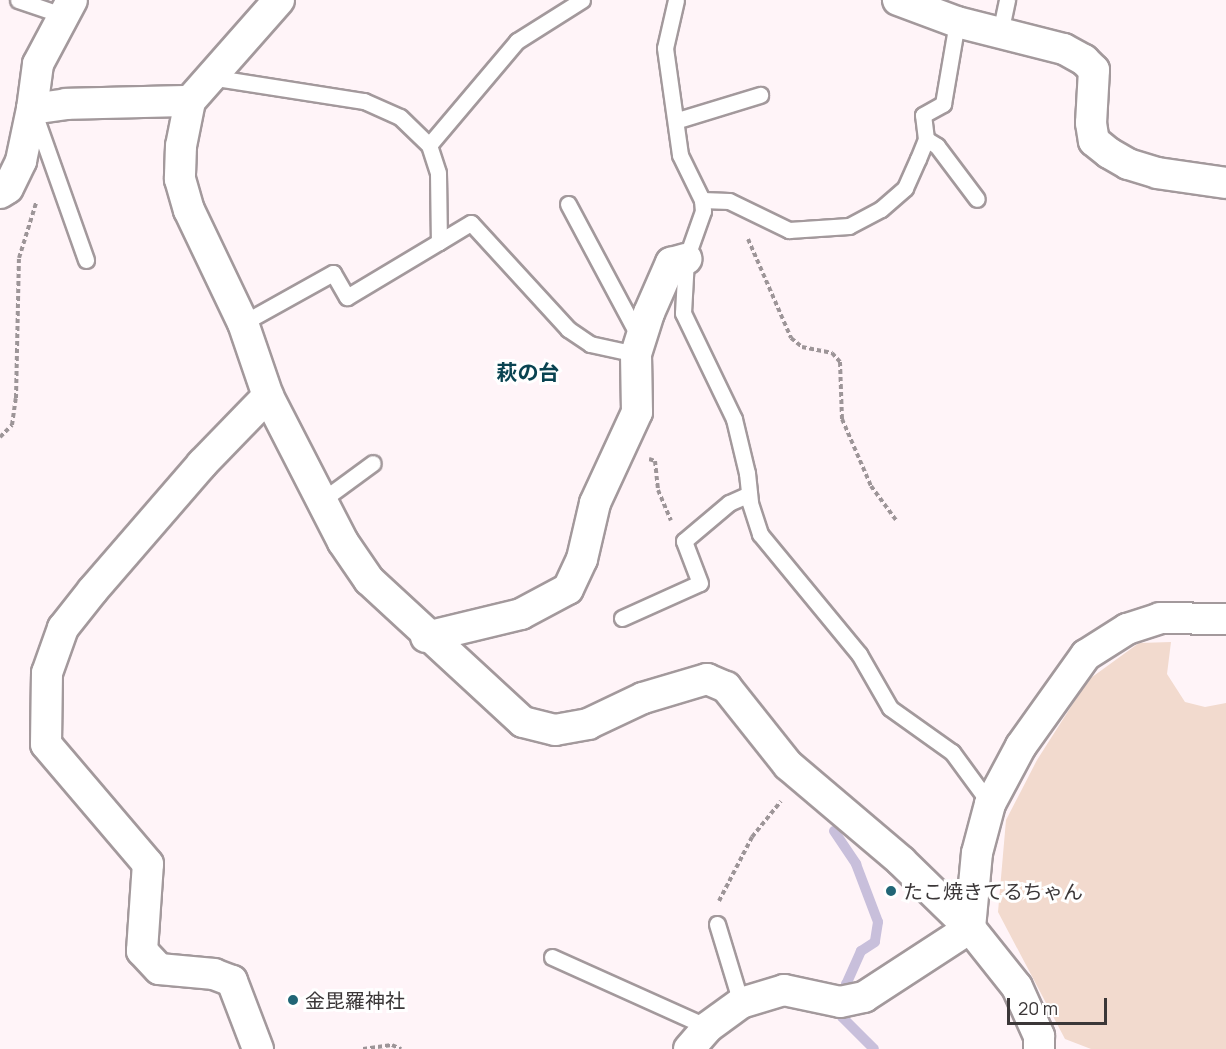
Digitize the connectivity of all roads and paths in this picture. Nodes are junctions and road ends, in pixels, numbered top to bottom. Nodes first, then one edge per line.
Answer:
1 (18, 0) edge
2 (279, 0) edge
3 (582, 0) edge
4 (676, 0) edge
5 (898, 0) edge
6 (1007, 0) edge
7 (67, 8) edge
8 (957, 22) junction
9 (1000, 33) junction
10 (210, 77) junction
11 (760, 95) dead end
12 (190, 102) junction
13 (32, 109) junction
14 (678, 120) junction
15 (926, 139) junction
16 (429, 145) junction
17 (1226, 183) edge
18 (35, 191) dead end
19 (0, 193) edge
20 (977, 199) dead end
21 (702, 200) junction
22 (568, 204) dead end
23 (743, 231) dead end
24 (440, 242) junction
25 (86, 260) dead end
26 (686, 260) junction
27 (243, 323) junction
28 (638, 347) junction
29 (268, 396) junction
30 (0, 438) edge
31 (643, 456) dead end
32 (373, 463) dead end
33 (749, 494) junction
34 (321, 501) junction
35 (896, 520) dead end
36 (684, 541) junction
37 (622, 618) dead end
38 (1226, 619) edge
39 (426, 637) junction
40 (788, 765) junction
41 (990, 804) junction
42 (717, 924) joint
43 (970, 928) junction
44 (552, 957) dead end
45 (741, 1003) junction
46 (699, 1038) edge
47 (258, 1049) edge
48 (363, 1049) edge
49 (401, 1049) edge
50 (1039, 1049) edge

1 - 7 lane
2 - 10 street
3 - 16 lane
4 - 14 lane
5 - 8 street
6 - 9 lane
7 - 13 street
8 - 9 street
8 - 15 lane
9 - 17 street
10 - 12 street
10 - 16 lane
11 - 14 lane
12 - 13 street
12 - 27 street
13 - 19 street
13 - 25 lane
14 - 21 lane
15 - 20 lane
15 - 21 lane
16 - 24 lane
18 - 30 path
21 - 26 lane
22 - 28 lane
23 - 35 path
24 - 27 lane
24 - 28 lane
26 - 28 street
26 - 33 lane
27 - 29 street
28 - 39 street
29 - 34 street
29 - 47 street
31 - 36 path
32 - 34 lane
33 - 36 lane
33 - 41 lane
34 - 39 street
36 - 37 lane
38 - 41 street
39 - 40 street
40 - 42 path
40 - 43 street
41 - 43 street
42 - 45 lane
43 - 45 street
43 - 50 street
44 - 46 lane
45 - 46 street
48 - 49 path

